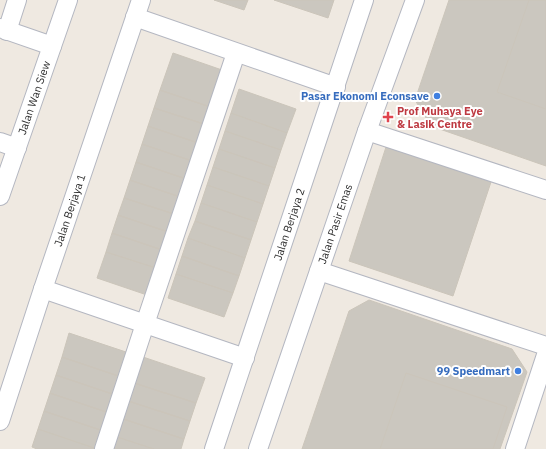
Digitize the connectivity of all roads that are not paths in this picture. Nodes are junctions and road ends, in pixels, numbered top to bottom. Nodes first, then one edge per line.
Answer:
1 (17, 0) edge
2 (68, 0) edge
3 (141, 0) edge
4 (364, 0) edge
5 (415, 0) edge
6 (135, 17) junction
7 (4, 30) edge
8 (52, 46) junction
9 (236, 53) junction
10 (336, 87) junction
11 (367, 131) junction
12 (0, 142) edge
13 (17, 148) junction
14 (546, 190) edge
15 (0, 196) edge
16 (319, 271) junction
17 (43, 289) junction
18 (145, 324) junction
19 (546, 346) edge
20 (546, 355) edge
21 (245, 358) junction
22 (0, 421) edge
23 (104, 449) edge
24 (214, 449) edge
25 (258, 449) edge
26 (515, 449) edge

1 - 7 street
2 - 8 street, Jalan Wan Siew
3 - 6 street, Jalan Berjaya 1
4 - 10 street, Jalan Berjaya 2
5 - 11 street, Jalan Pasir Emas
6 - 9 street
6 - 17 street, Jalan Berjaya 1
7 - 8 street
8 - 13 street, Jalan Wan Siew
9 - 10 street
9 - 18 street
10 - 21 street, Jalan Berjaya 2
11 - 14 street
11 - 16 street, Jalan Pasir Emas
12 - 13 street
13 - 15 street, Jalan Wan Siew
16 - 19 street
16 - 25 street, Jalan Pasir Emas
17 - 18 street
17 - 22 street, Jalan Berjaya 1
18 - 21 street
18 - 23 street
20 - 26 street
21 - 24 street, Jalan Berjaya 2

